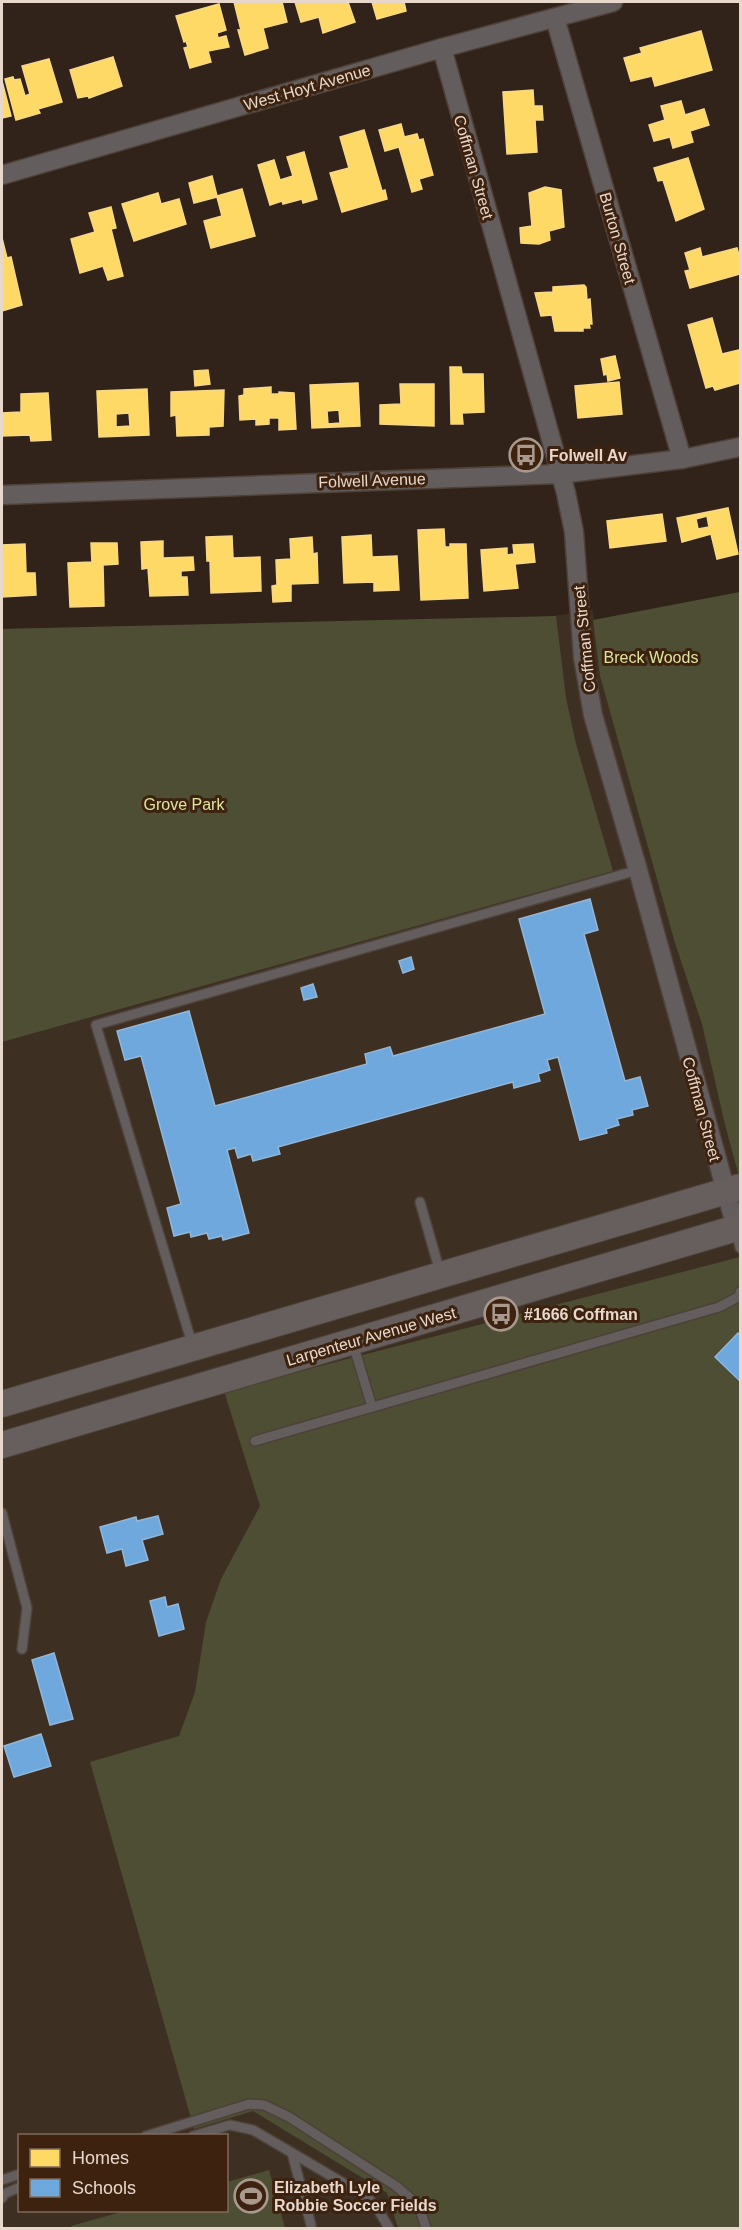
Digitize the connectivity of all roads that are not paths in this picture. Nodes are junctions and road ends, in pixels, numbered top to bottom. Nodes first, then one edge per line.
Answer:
1 (613, 2) edge
2 (555, 18) junction
3 (441, 48) junction
4 (2, 175) edge
5 (741, 447) edge
6 (682, 459) junction
7 (560, 474) junction
8 (2, 495) edge
9 (638, 870) junction
10 (733, 1189) edge
11 (420, 1202) dead end
12 (739, 1234) edge
13 (441, 1275) junction
14 (741, 1292) edge
15 (352, 1341) junction
16 (193, 1348) junction
17 (2, 1404) edge
18 (372, 1407) junction
19 (255, 1441) dead end
20 (9, 1443) edge
21 (2, 1513) edge
22 (22, 1649) dead end
23 (152, 2134) edge
24 (200, 2134) edge
25 (292, 2153) junction
26 (18, 2175) edge
27 (2, 2180) edge
28 (18, 2188) edge
29 (2, 2198) edge
30 (312, 2225) dead end
31 (389, 2229) edge
32 (426, 2229) edge

1 - 2 street, West Hoyt Avenue
2 - 3 street, West Hoyt Avenue
2 - 6 street, Burton Street
3 - 4 street, West Hoyt Avenue
3 - 7 street, Coffman Street
5 - 6 street, Folwell Avenue
6 - 7 street, Folwell Avenue
7 - 8 street, Folwell Avenue
7 - 9 street, Coffman Street
9 - 10 street, Coffman Street
9 - 16 lane
10 - 12 street, Coffman Street
10 - 13 main road
11 - 13 lane
12 - 15 main road, Larpenteur Avenue West
13 - 16 main road
14 - 18 lane
15 - 18 lane
15 - 20 main road, Larpenteur Avenue West
16 - 17 main road
17 - 20 main road
18 - 19 lane
21 - 22 lane
23 - 32 lane
24 - 25 lane
25 - 30 lane
25 - 31 lane
26 - 27 lane
28 - 29 lane

